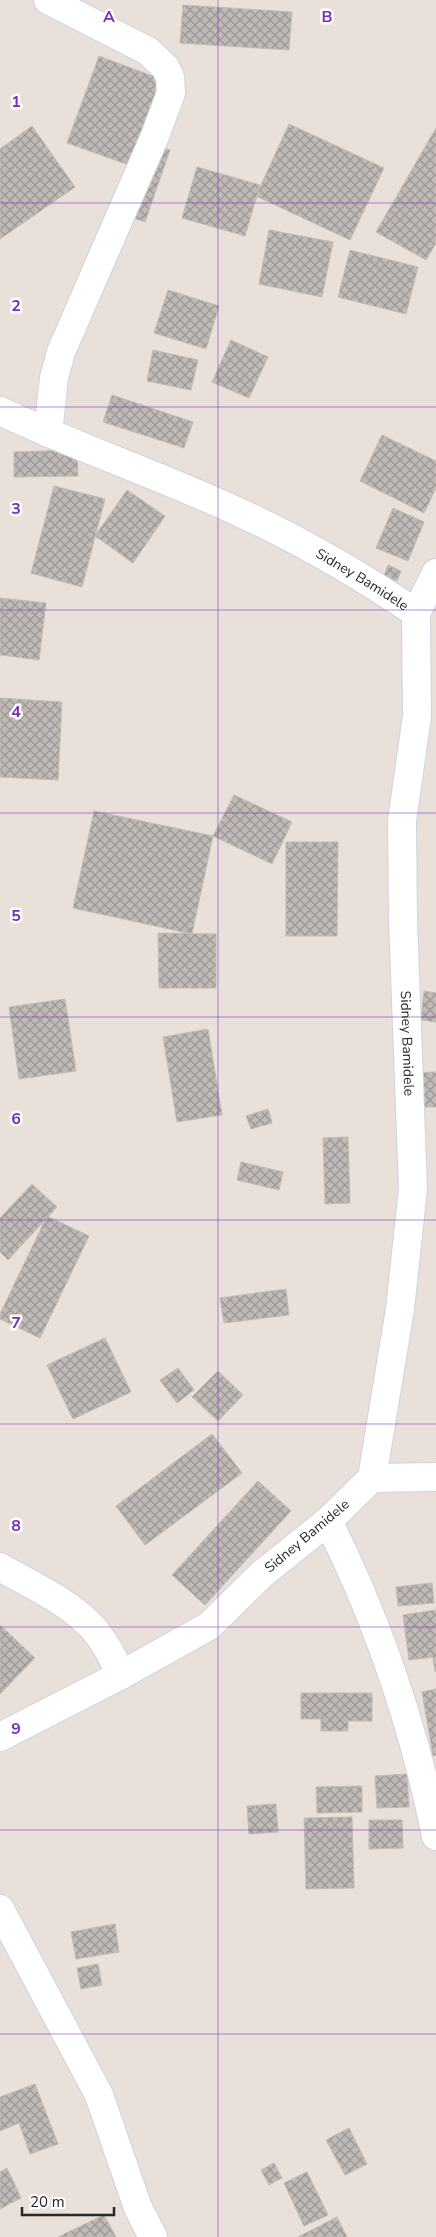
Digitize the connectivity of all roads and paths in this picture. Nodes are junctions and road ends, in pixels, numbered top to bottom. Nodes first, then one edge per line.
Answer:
1 (48, 0) edge
2 (0, 411) edge
3 (48, 434) junction
4 (436, 573) edge
5 (416, 613) junction
6 (436, 1477) edge
7 (372, 1478) junction
8 (328, 1521) junction
9 (0, 1567) edge
10 (121, 1675) junction
11 (0, 1737) edge
12 (434, 1821) edge
13 (0, 1909) edge
14 (154, 2237) edge

1 - 3 street
2 - 3 street, Sidney Bamidele
3 - 5 street, Sidney Bamidele
4 - 5 street
5 - 7 street, Sidney Bamidele
6 - 7 street
7 - 8 street, Sidney Bamidele
8 - 10 street, Sidney Bamidele
8 - 12 street
9 - 10 street
10 - 11 street, Sidney Bamidele
13 - 14 street

